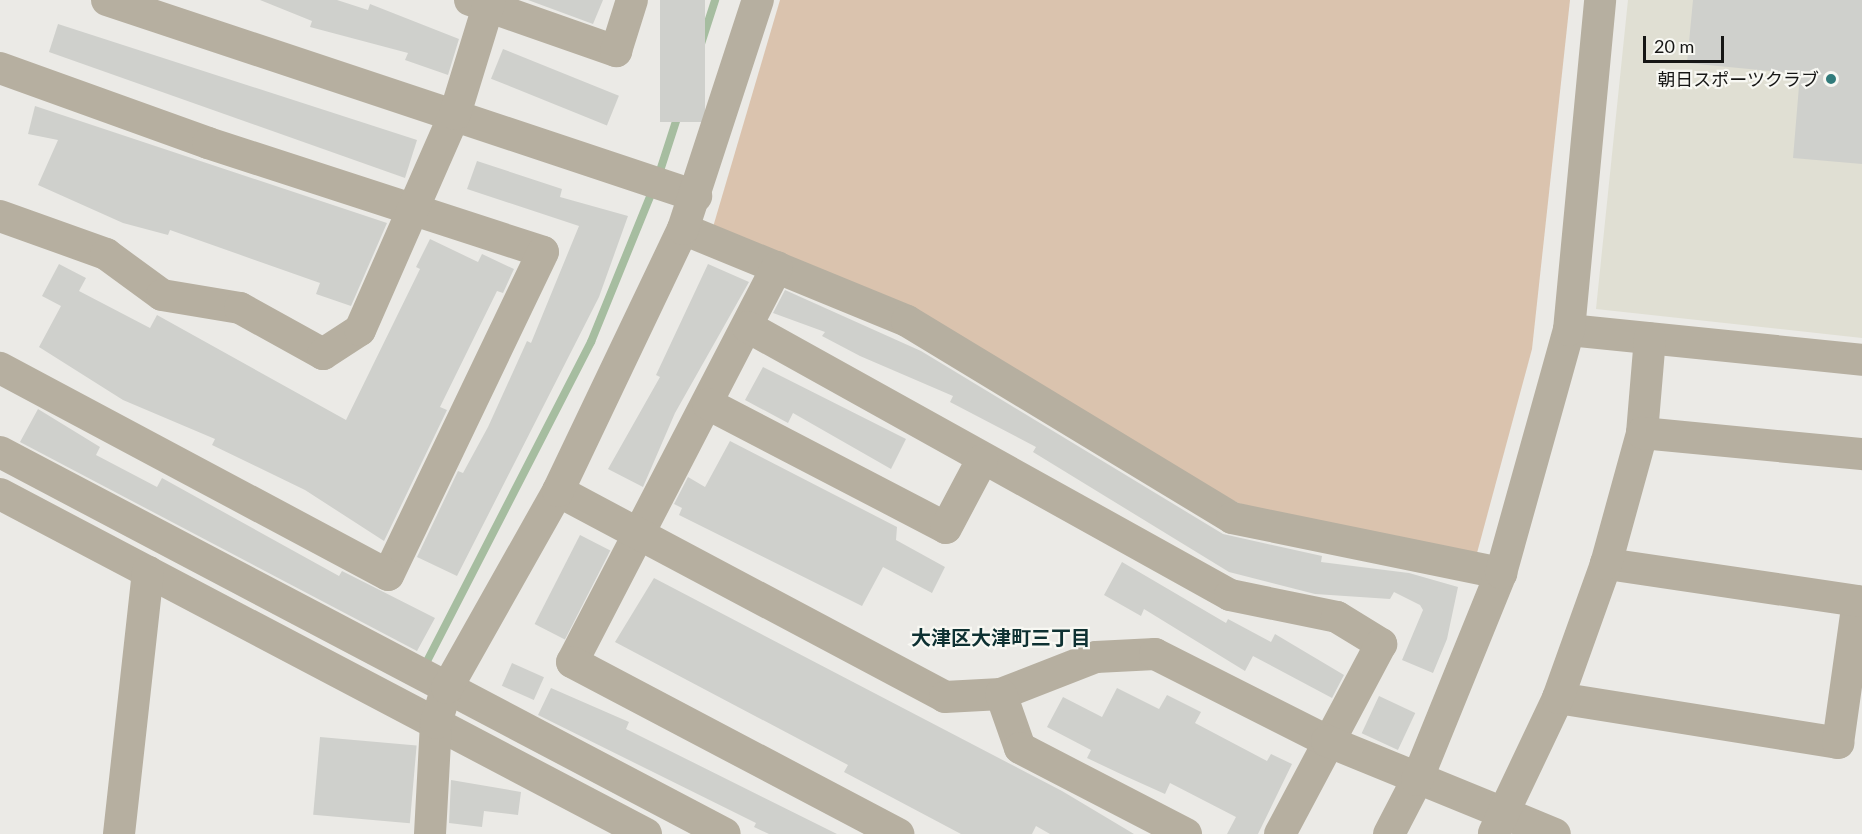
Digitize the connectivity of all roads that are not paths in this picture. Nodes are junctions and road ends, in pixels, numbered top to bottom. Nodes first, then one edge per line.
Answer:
1 (632, 0) edge
2 (758, 0) edge
3 (1600, 0) edge
4 (119, 2) edge
5 (482, 2) edge
6 (0, 68) edge
7 (455, 114) junction
8 (696, 196) junction
9 (415, 212) junction
10 (0, 216) edge
11 (683, 229) junction
12 (777, 267) junction
13 (748, 327) junction
14 (1569, 330) junction
15 (1650, 338) junction
16 (1862, 360) edge
17 (0, 368) edge
18 (708, 404) junction
19 (1641, 433) junction
20 (0, 452) edge
21 (1862, 454) edge
22 (982, 460) junction
23 (558, 491) junction
24 (0, 494) edge
25 (639, 536) junction
26 (1605, 564) junction
27 (148, 572) junction
28 (1501, 573) junction
29 (447, 688) junction
30 (1001, 694) junction
31 (1558, 698) junction
32 (436, 723) junction
33 (1327, 741) junction
34 (1417, 780) junction
35 (1498, 825) edge
36 (119, 834) edge
37 (430, 834) edge
38 (646, 834) edge
39 (724, 834) edge
40 (898, 834) edge
41 (1186, 834) edge
42 (1280, 834) edge
43 (1389, 834) edge
44 (1555, 834) edge

1 - 5 street
2 - 8 street
3 - 14 street
4 - 7 street
5 - 7 street
6 - 9 street
7 - 8 street
7 - 9 street
8 - 11 street
9 - 10 street
9 - 17 street
11 - 12 street
11 - 23 street
12 - 13 street
12 - 28 street
13 - 18 street
13 - 22 street
14 - 15 street
14 - 28 street
15 - 16 street
15 - 19 street
18 - 22 street
18 - 25 street
19 - 21 street
19 - 26 street
20 - 29 street
22 - 33 street
23 - 25 street
23 - 29 street
24 - 27 street
25 - 30 street
25 - 40 street
26 - 31 street
26 - 31 street
27 - 32 street
27 - 36 street
28 - 34 street
29 - 32 street
29 - 39 street
30 - 33 street
30 - 41 street
31 - 35 street
32 - 37 street
32 - 38 street
33 - 34 street
33 - 42 street
34 - 35 street
34 - 43 street
35 - 44 street

